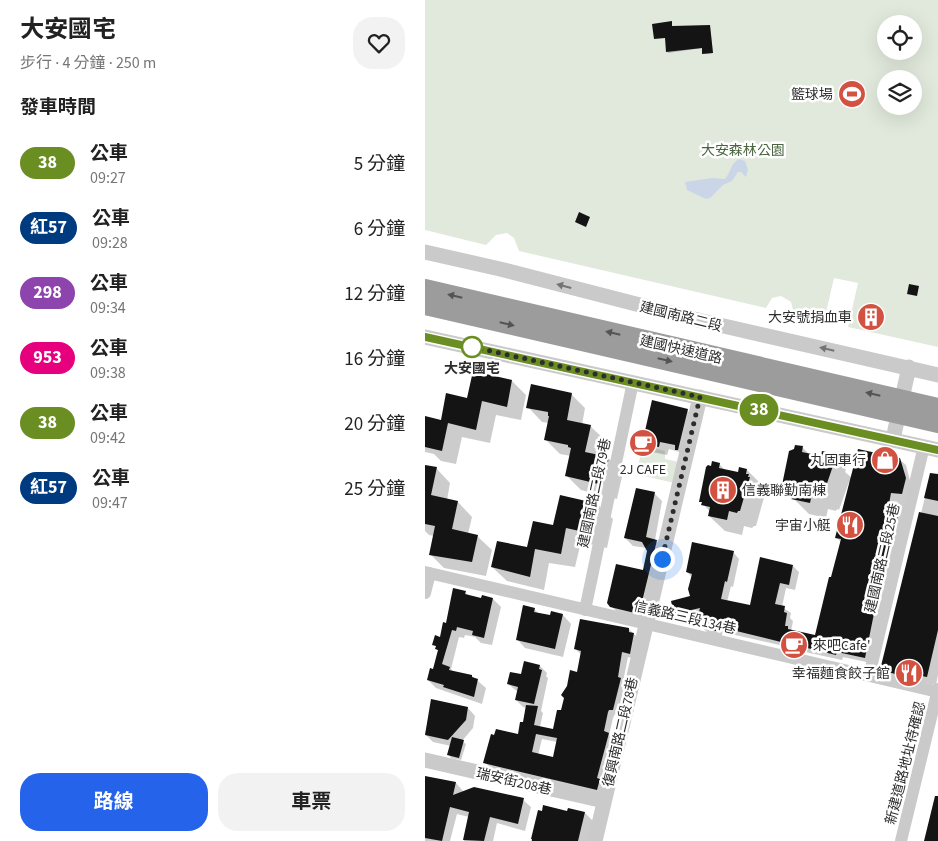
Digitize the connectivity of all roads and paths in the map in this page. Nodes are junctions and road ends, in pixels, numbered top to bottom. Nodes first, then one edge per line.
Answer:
1 (425, 252) edge
2 (425, 289) edge
3 (425, 305) edge
4 (425, 337) edge
5 (909, 368) junction
6 (938, 375) edge
7 (633, 382) junction
8 (700, 397) junction
9 (938, 408) edge
10 (938, 423) edge
11 (893, 439) junction
12 (931, 448) edge
13 (427, 572) edge
14 (425, 593) edge
15 (585, 610) junction
16 (646, 624) junction
17 (869, 676) junction
18 (938, 691) edge
19 (425, 760) edge
20 (604, 801) junction
21 (595, 841) edge
22 (901, 841) edge

5 -> 1 street, 建國南路二段
9 -> 2 highway, 建國快速道路, bridge
3 -> 10 highway, 建國快速道路, bridge
4 - 7 street
5 - 6 street, 建國南路二段
5 - 11 street
7 - 8 street
7 - 15 street, 建國南路二段79巷
8 - 11 street
8 - 16 street, 復興南路二段78巷
11 - 12 street
12 - 17 street, 建國南路二段25巷
13 - 14 street
13 - 15 street, 信義路三段134巷
15 - 16 street, 信義路三段134巷
16 - 17 street, 信義路三段134巷
16 - 20 street, 復興南路二段78巷
17 - 18 street, 信義路三段134巷
18 - 22 street, 新建道路地址待確認
19 - 20 street, 瑞安街208巷
20 - 21 street, 復興南路二段78巷

